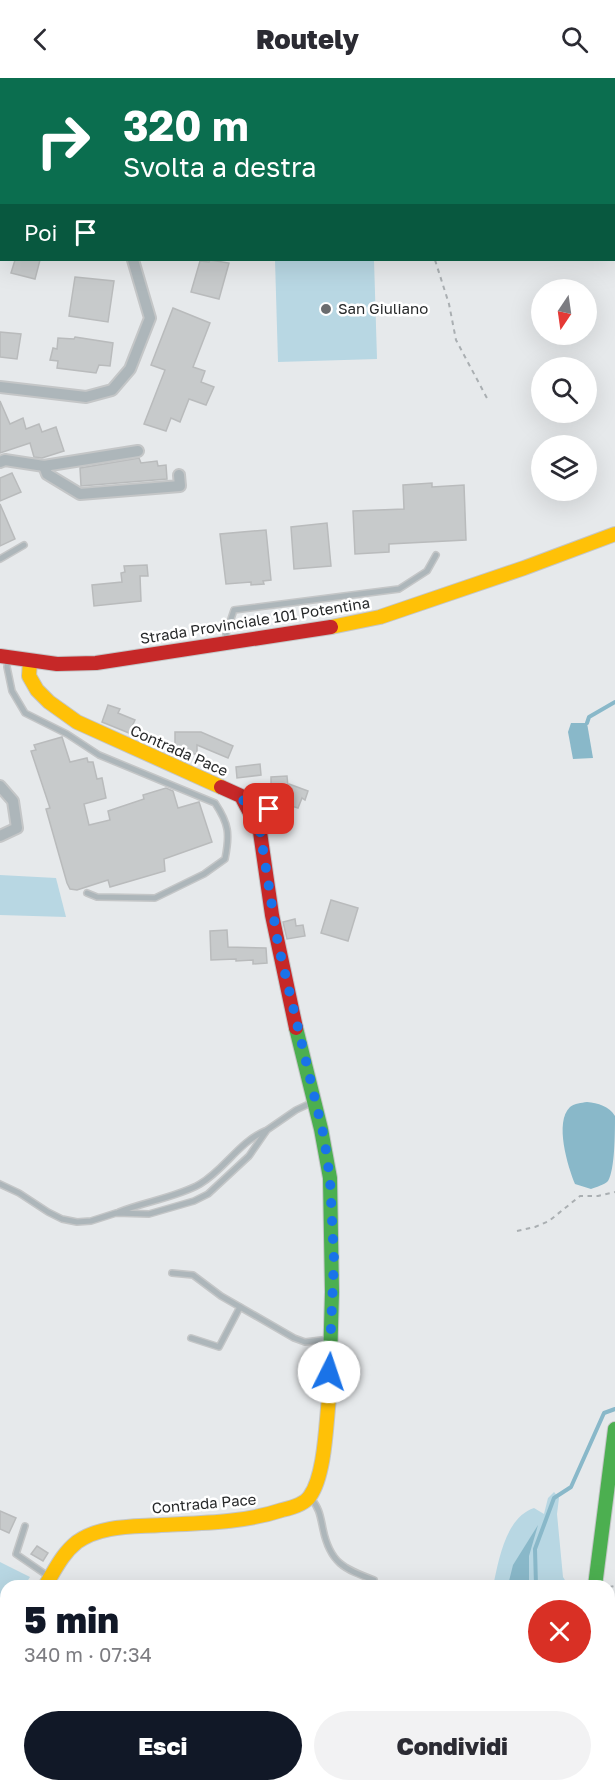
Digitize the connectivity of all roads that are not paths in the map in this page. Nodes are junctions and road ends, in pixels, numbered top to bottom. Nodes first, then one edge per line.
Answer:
1 (134, 261) edge
2 (0, 387) edge
3 (138, 451) dead end
4 (0, 462) edge
5 (44, 466) junction
6 (179, 475) dead end
7 (615, 534) edge
8 (24, 545) dead end
9 (436, 555) dead end
10 (0, 559) edge
11 (227, 642) junction
12 (4, 657) edge
13 (30, 661) junction
14 (0, 786) edge
15 (241, 796) junction
16 (269, 809) dead end
17 (0, 836) edge
18 (87, 893) dead end
19 (314, 1102) junction
20 (267, 1130) junction
21 (0, 1184) edge
22 (116, 1213) junction
23 (172, 1273) dead end
24 (240, 1307) junction
25 (191, 1338) dead end
26 (331, 1339) junction
27 (615, 1429) edge
28 (310, 1497) junction
29 (25, 1526) dead end
30 (46, 1580) edge
31 (48, 1580) edge
32 (374, 1580) dead end
33 (596, 1580) edge

1 - 2 street
3 - 5 street
4 - 5 street
5 - 6 street
7 - 11 street, Strada Provinciale 101 Potentina
8 - 10 lane
9 - 11 lane
11 - 13 street, Strada Provinciale 101 Potentina
12 - 13 street, Strada Provinciale 101 Potentina
12 - 18 lane
13 - 15 street, Contrada Pace
14 - 17 street
15 - 16 lane
15 - 19 street
19 - 20 lane
19 - 26 street
20 - 22 lane
20 - 22 lane
21 - 22 lane
23 - 24 lane
24 - 25 lane
24 - 26 lane
26 - 28 street
27 - 33 street
28 - 31 street, Contrada Pace
28 - 32 lane
29 - 30 lane

